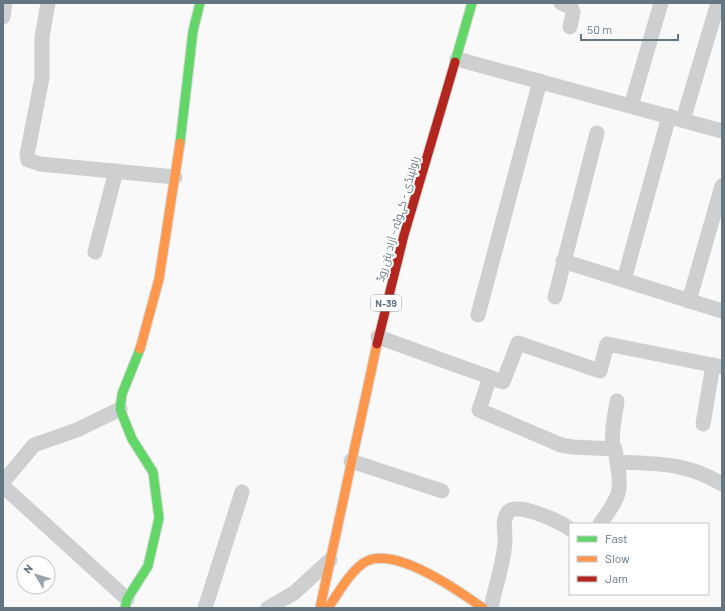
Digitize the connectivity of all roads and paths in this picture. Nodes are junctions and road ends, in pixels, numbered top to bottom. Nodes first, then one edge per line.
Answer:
1 (5, 3) edge
2 (48, 3) edge
3 (200, 3) edge
4 (472, 3) edge
5 (561, 3) edge
6 (661, 3) edge
7 (718, 3) edge
8 (3, 17) edge
9 (570, 27) dead end
10 (457, 59) junction
11 (540, 81) junction
12 (631, 106) junction
13 (669, 116) junction
14 (683, 120) junction
15 (722, 131) edge
16 (597, 133) dead end
17 (116, 171) junction
18 (176, 176) junction
19 (722, 186) edge
20 (95, 252) dead end
21 (563, 261) junction
22 (624, 280) junction
23 (555, 297) dead end
24 (688, 301) junction
25 (722, 312) edge
26 (478, 315) dead end
27 (378, 337) junction
28 (717, 366) edge
29 (490, 377) junction
30 (617, 401) dead end
31 (120, 409) junction
32 (703, 424) dead end
33 (615, 455) junction
34 (351, 461) junction
35 (3, 482) edge
36 (722, 484) edge
37 (3, 486) edge
38 (442, 491) dead end
39 (242, 492) dead end
40 (602, 523) edge
41 (569, 528) edge
42 (330, 560) junction
43 (370, 571) dead end
44 (355, 572) junction
45 (126, 604) edge
46 (205, 608) edge
47 (268, 608) edge
48 (320, 608) edge
49 (328, 608) edge
50 (483, 608) edge
51 (491, 608) edge

1 - 8 street
2 - 17 street
3 - 18 main road
4 - 10 main road, راولپنڈی - کہوٹہ - آزاد پتن روڈ / N-39
5 - 9 street
6 - 12 street
7 - 14 street
10 - 11 street
10 - 27 main road, راولپنڈی - کہوٹہ - آزاد پتن روڈ / N-39
11 - 12 street
11 - 26 street
12 - 13 street
13 - 14 street
13 - 22 street
14 - 15 street
16 - 21 street
17 - 18 street
17 - 20 street
18 - 31 main road
19 - 24 street
21 - 22 street
21 - 23 street
22 - 24 street
24 - 25 street
27 - 29 street
27 - 34 main road, راولپنڈی - کہوٹہ - آزاد پتن روڈ / N-39
28 - 29 street
28 - 32 street
29 - 33 street
30 - 33 street
31 - 35 street
31 - 45 main road
33 - 36 street
33 - 40 street
34 - 38 street
34 - 42 main road, راولپنڈی - کہوٹہ - آزاد پتن روڈ / N-39
37 - 45 street
39 - 46 street
41 - 51 street
42 - 47 street
42 - 48 main road, راولپنڈی - کہوٹہ - آزاد پتن روڈ / N-39
43 - 44 main road
44 - 49 main road
44 - 50 main road

